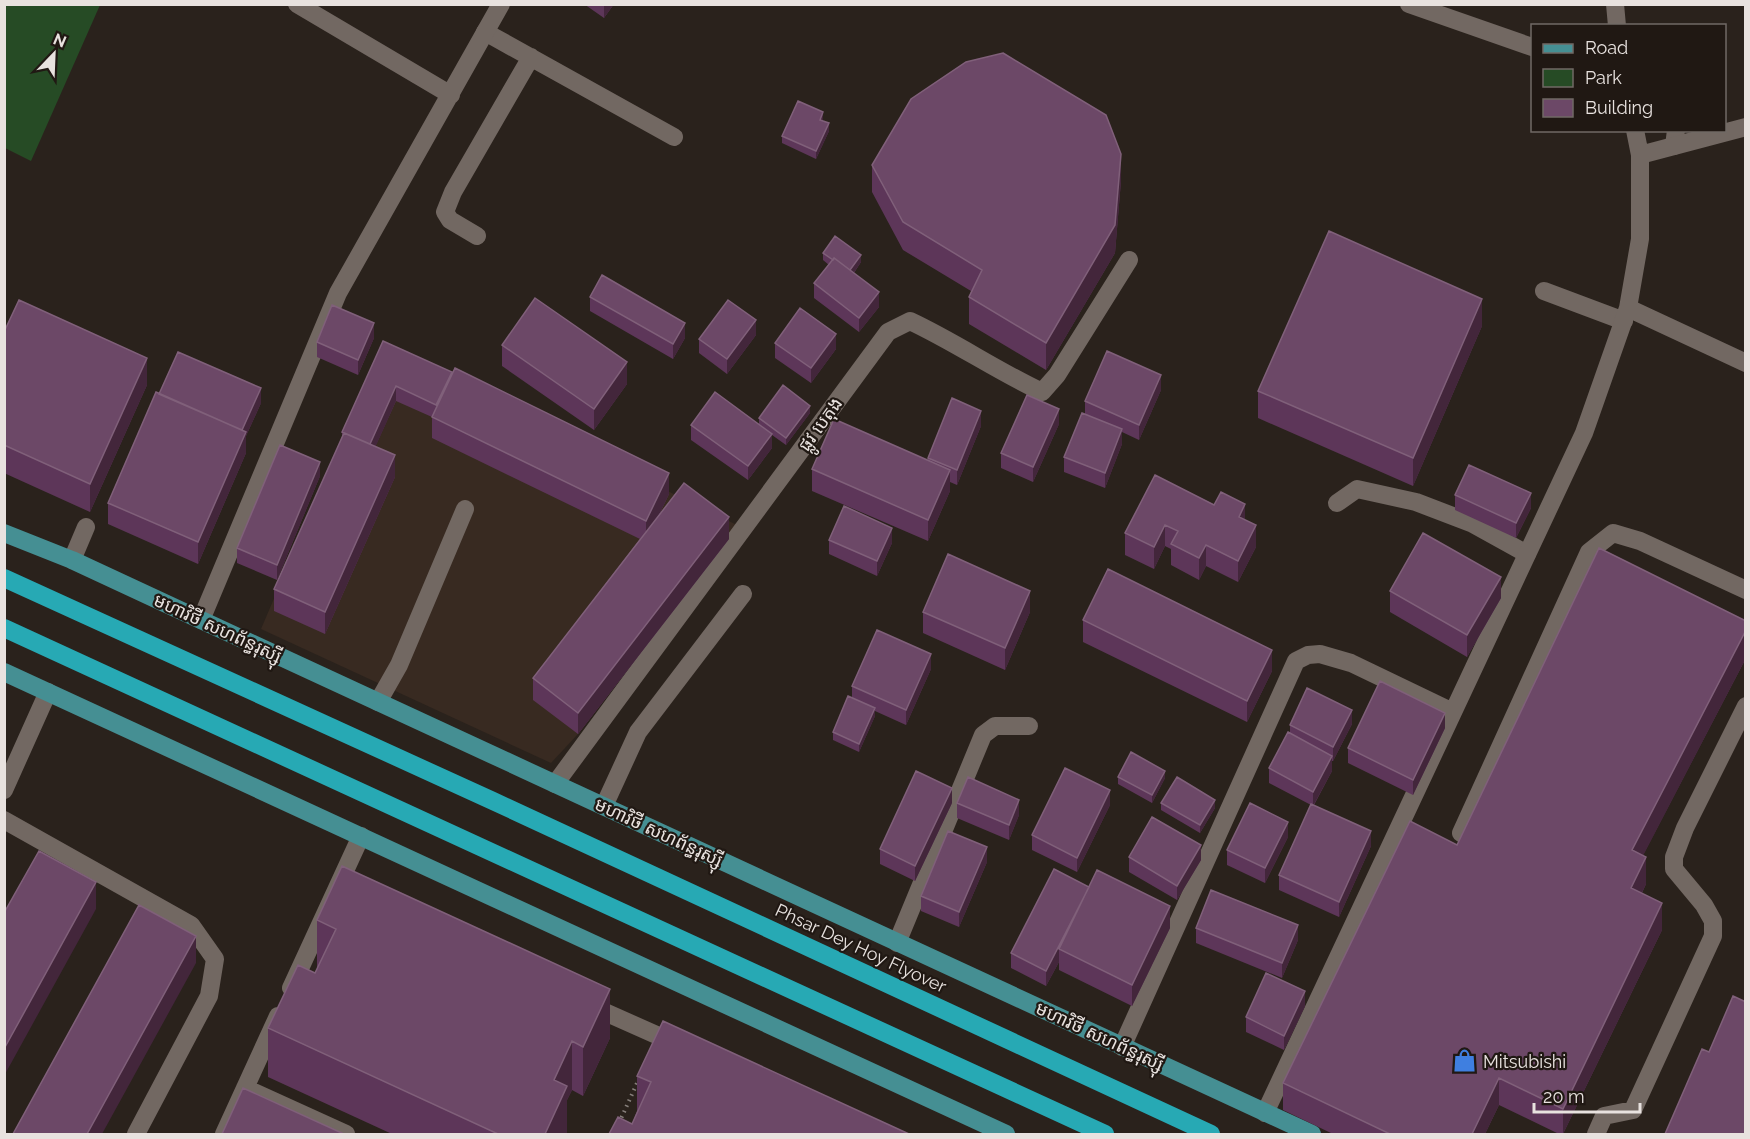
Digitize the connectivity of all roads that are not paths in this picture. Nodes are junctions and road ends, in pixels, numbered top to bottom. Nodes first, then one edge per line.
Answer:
1 (297, 4) edge
2 (501, 4) edge
3 (1409, 4) edge
4 (1615, 4) edge
5 (1617, 24) edge
6 (485, 32) junction
7 (1531, 46) edge
8 (531, 57) junction
9 (451, 95) junction
10 (1746, 127) edge
11 (1726, 130) edge
12 (1635, 132) edge
13 (1714, 132) edge
14 (674, 137) dead end
15 (1675, 138) edge
16 (1641, 155) junction
17 (477, 236) dead end
18 (1129, 260) dead end
19 (1544, 291) dead end
20 (1626, 315) junction
21 (1746, 363) edge
22 (1337, 503) dead end
23 (465, 509) dead end
24 (86, 527) dead end
25 (4, 533) edge
26 (1527, 554) junction
27 (72, 560) junction
28 (4, 578) edge
29 (1746, 590) edge
30 (743, 594) dead end
31 (201, 620) junction
32 (4, 628) edge
33 (4, 672) edge
34 (48, 692) junction
35 (378, 702) junction
36 (1746, 706) edge
37 (1453, 712) junction
38 (1029, 726) dead end
39 (555, 784) junction
40 (4, 790) edge
41 (604, 807) junction
42 (4, 820) edge
43 (1461, 833) edge
44 (361, 836) junction
45 (897, 943) junction
46 (573, 997) edge
47 (1122, 1047) junction
48 (691, 1051) edge
49 (245, 1088) junction
50 (1266, 1113) junction
51 (136, 1134) edge
52 (224, 1134) edge
53 (346, 1134) edge
54 (1005, 1134) edge
55 (1105, 1134) edge
56 (1211, 1134) edge
57 (1312, 1134) edge
58 (1596, 1134) edge

1 - 9 street
2 - 6 street
3 - 7 street
4 - 5 street
6 - 8 street
6 - 9 street
8 - 14 street
8 - 17 street
9 - 31 street
10 - 11 street
12 - 16 street
13 - 15 street
15 - 16 street
16 - 20 street
18 - 39 street, ផ្លូវ បេតុង
19 - 20 street
20 - 21 street
20 - 26 street
22 - 26 street
23 - 35 street
24 - 27 street
25 - 27 main road, មហាវិថី សហព័ន្ធរុស្ស៊ី
26 - 37 street
27 - 31 main road, មហាវិថី សហព័ន្ធរុស្ស៊ី
28 - 56 highway, Phsar Dey Hoy Flyover
29 - 43 street
30 - 41 street
31 - 35 main road, មហាវិថី សហព័ន្ធរុស្ស៊ី
32 - 55 highway
33 - 34 main road
34 - 40 street
34 - 44 main road
35 - 39 main road, មហាវិថី សហព័ន្ធរុស្ស៊ី
36 - 58 street
37 - 47 street
37 - 50 street
38 - 45 street
39 - 41 main road, មហាវិថី សហព័ន្ធរុស្ស៊ី
41 - 45 main road, មហាវិថី សហព័ន្ធរុស្ស៊ី
42 - 51 street
44 - 49 street
44 - 54 main road
45 - 47 main road, មហាវិថី សហព័ន្ធរុស្ស៊ី
46 - 48 street
47 - 50 main road, មហាវិថី សហព័ន្ធរុស្ស៊ី
49 - 52 street
49 - 53 street
50 - 57 main road, មហាវិថី សហព័ន្ធរុស្ស៊ី

